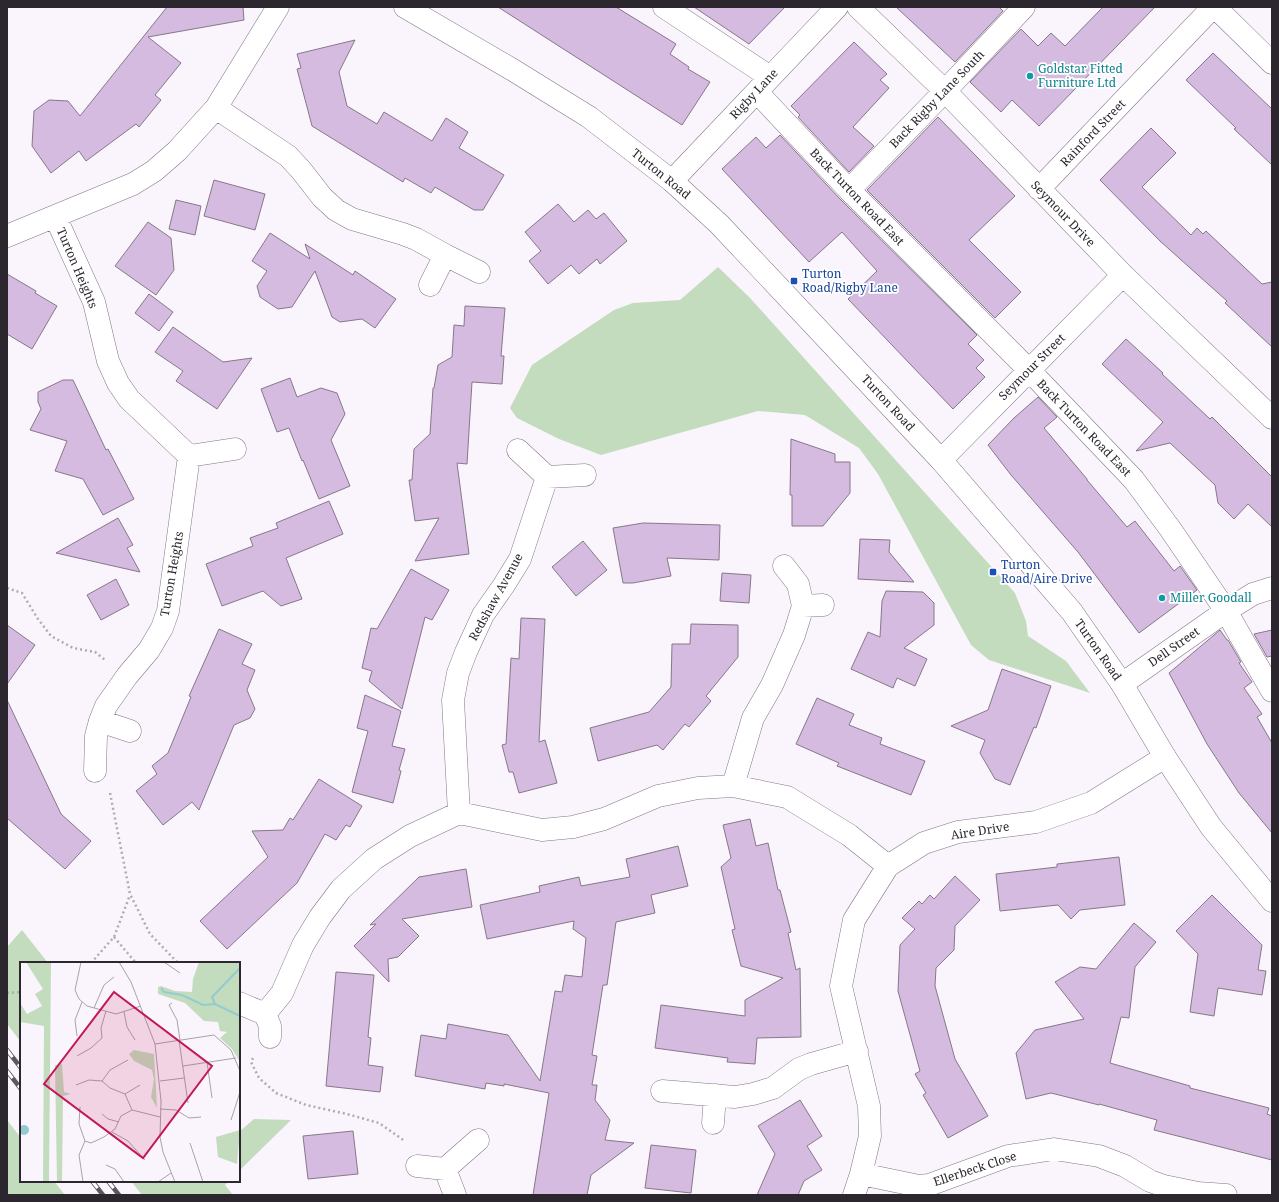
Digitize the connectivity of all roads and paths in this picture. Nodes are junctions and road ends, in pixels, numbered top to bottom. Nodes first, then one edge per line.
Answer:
1 (278, 7) edge
2 (405, 7) edge
3 (664, 7) edge
4 (837, 7) edge
5 (858, 7) edge
6 (1024, 7) edge
7 (1214, 7) edge
8 (1272, 63) edge
9 (763, 85) junction
10 (945, 91) junction
11 (216, 108) junction
12 (672, 181) junction
13 (1039, 189) junction
14 (849, 190) junction
15 (55, 216) junction
16 (7, 236) edge
17 (444, 255) junction
18 (479, 272) dead end
19 (1123, 275) junction
20 (430, 285) dead end
21 (1029, 370) junction
22 (1272, 418) edge
23 (235, 449) dead end
24 (518, 450) dead end
25 (189, 456) junction
26 (941, 460) junction
27 (585, 475) dead end
28 (547, 477) junction
29 (784, 566) dead end
30 (7, 588) edge
31 (1272, 588) edge
32 (1226, 610) junction
33 (127, 676) junction
34 (1122, 684) junction
35 (1272, 691) edge
36 (100, 721) junction
37 (130, 731) dead end
38 (1165, 757) junction
39 (95, 771) joint
40 (733, 786) junction
41 (459, 813) junction
42 (888, 866) junction
43 (130, 894) junction
44 (1272, 901) edge
45 (114, 937) junction
46 (92, 962) edge
47 (135, 962) edge
48 (177, 962) edge
49 (20, 992) edge
50 (7, 993) edge
51 (240, 1003) edge
52 (265, 1014) junction
53 (270, 1037) joint
54 (857, 1051) junction
55 (662, 1091) dead end
56 (715, 1095) junction
57 (713, 1124) dead end
58 (478, 1140) dead end
59 (417, 1166) joint
60 (446, 1168) junction
61 (861, 1174) junction
62 (456, 1195) edge
63 (854, 1195) edge
64 (1226, 1195) edge

1 - 11 street, Turton Heights
2 - 12 street, Turton Road
3 - 9 street, Back Turton Road East
4 - 9 street, Rigby Lane
5 - 10 street, Seymour Drive
6 - 10 street, Back Rigby Lane South
7 - 8 street
7 - 13 street, Rainford Street
9 - 12 street, Rigby Lane
9 - 14 street, Back Turton Road East
10 - 13 street, Seymour Drive
10 - 14 street, Back Rigby Lane South
11 - 15 street, Turton Heights
11 - 17 street
12 - 26 street, Turton Road
13 - 19 street, Seymour Drive
14 - 21 street, Back Turton Road East
15 - 16 street, Turton Heights
15 - 25 street, Turton Heights
17 - 18 street
17 - 20 street
19 - 21 street, Seymour Street
19 - 22 street, Seymour Drive
21 - 26 street, Seymour Street
21 - 32 street, Back Turton Road East
23 - 25 street
24 - 28 street
25 - 33 street, Turton Heights
26 - 34 street, Turton Road
27 - 28 street
28 - 41 street, Redshaw Avenue
29 - 40 street
30 - 33 path
31 - 32 street, Dell Street
32 - 34 street, Dell Street
32 - 35 street, Back Turton Road East
33 - 36 street, Turton Heights
34 - 38 street, Turton Road
36 - 37 street
36 - 39 street, Turton Heights
38 - 42 street, Aire Drive
38 - 44 street, Turton Road
39 - 43 path
40 - 41 street
40 - 42 street
41 - 52 street
42 - 54 street, Aire Drive
43 - 45 path
43 - 48 path
45 - 46 path
45 - 47 path
49 - 50 path
51 - 52 street
52 - 53 street
53 - 59 path
54 - 56 street
54 - 61 street, Aire Drive
55 - 56 street
56 - 57 street
58 - 60 street
59 - 60 street
60 - 62 street
61 - 63 street, Aire Drive
61 - 64 street, Ellerbeck Close

